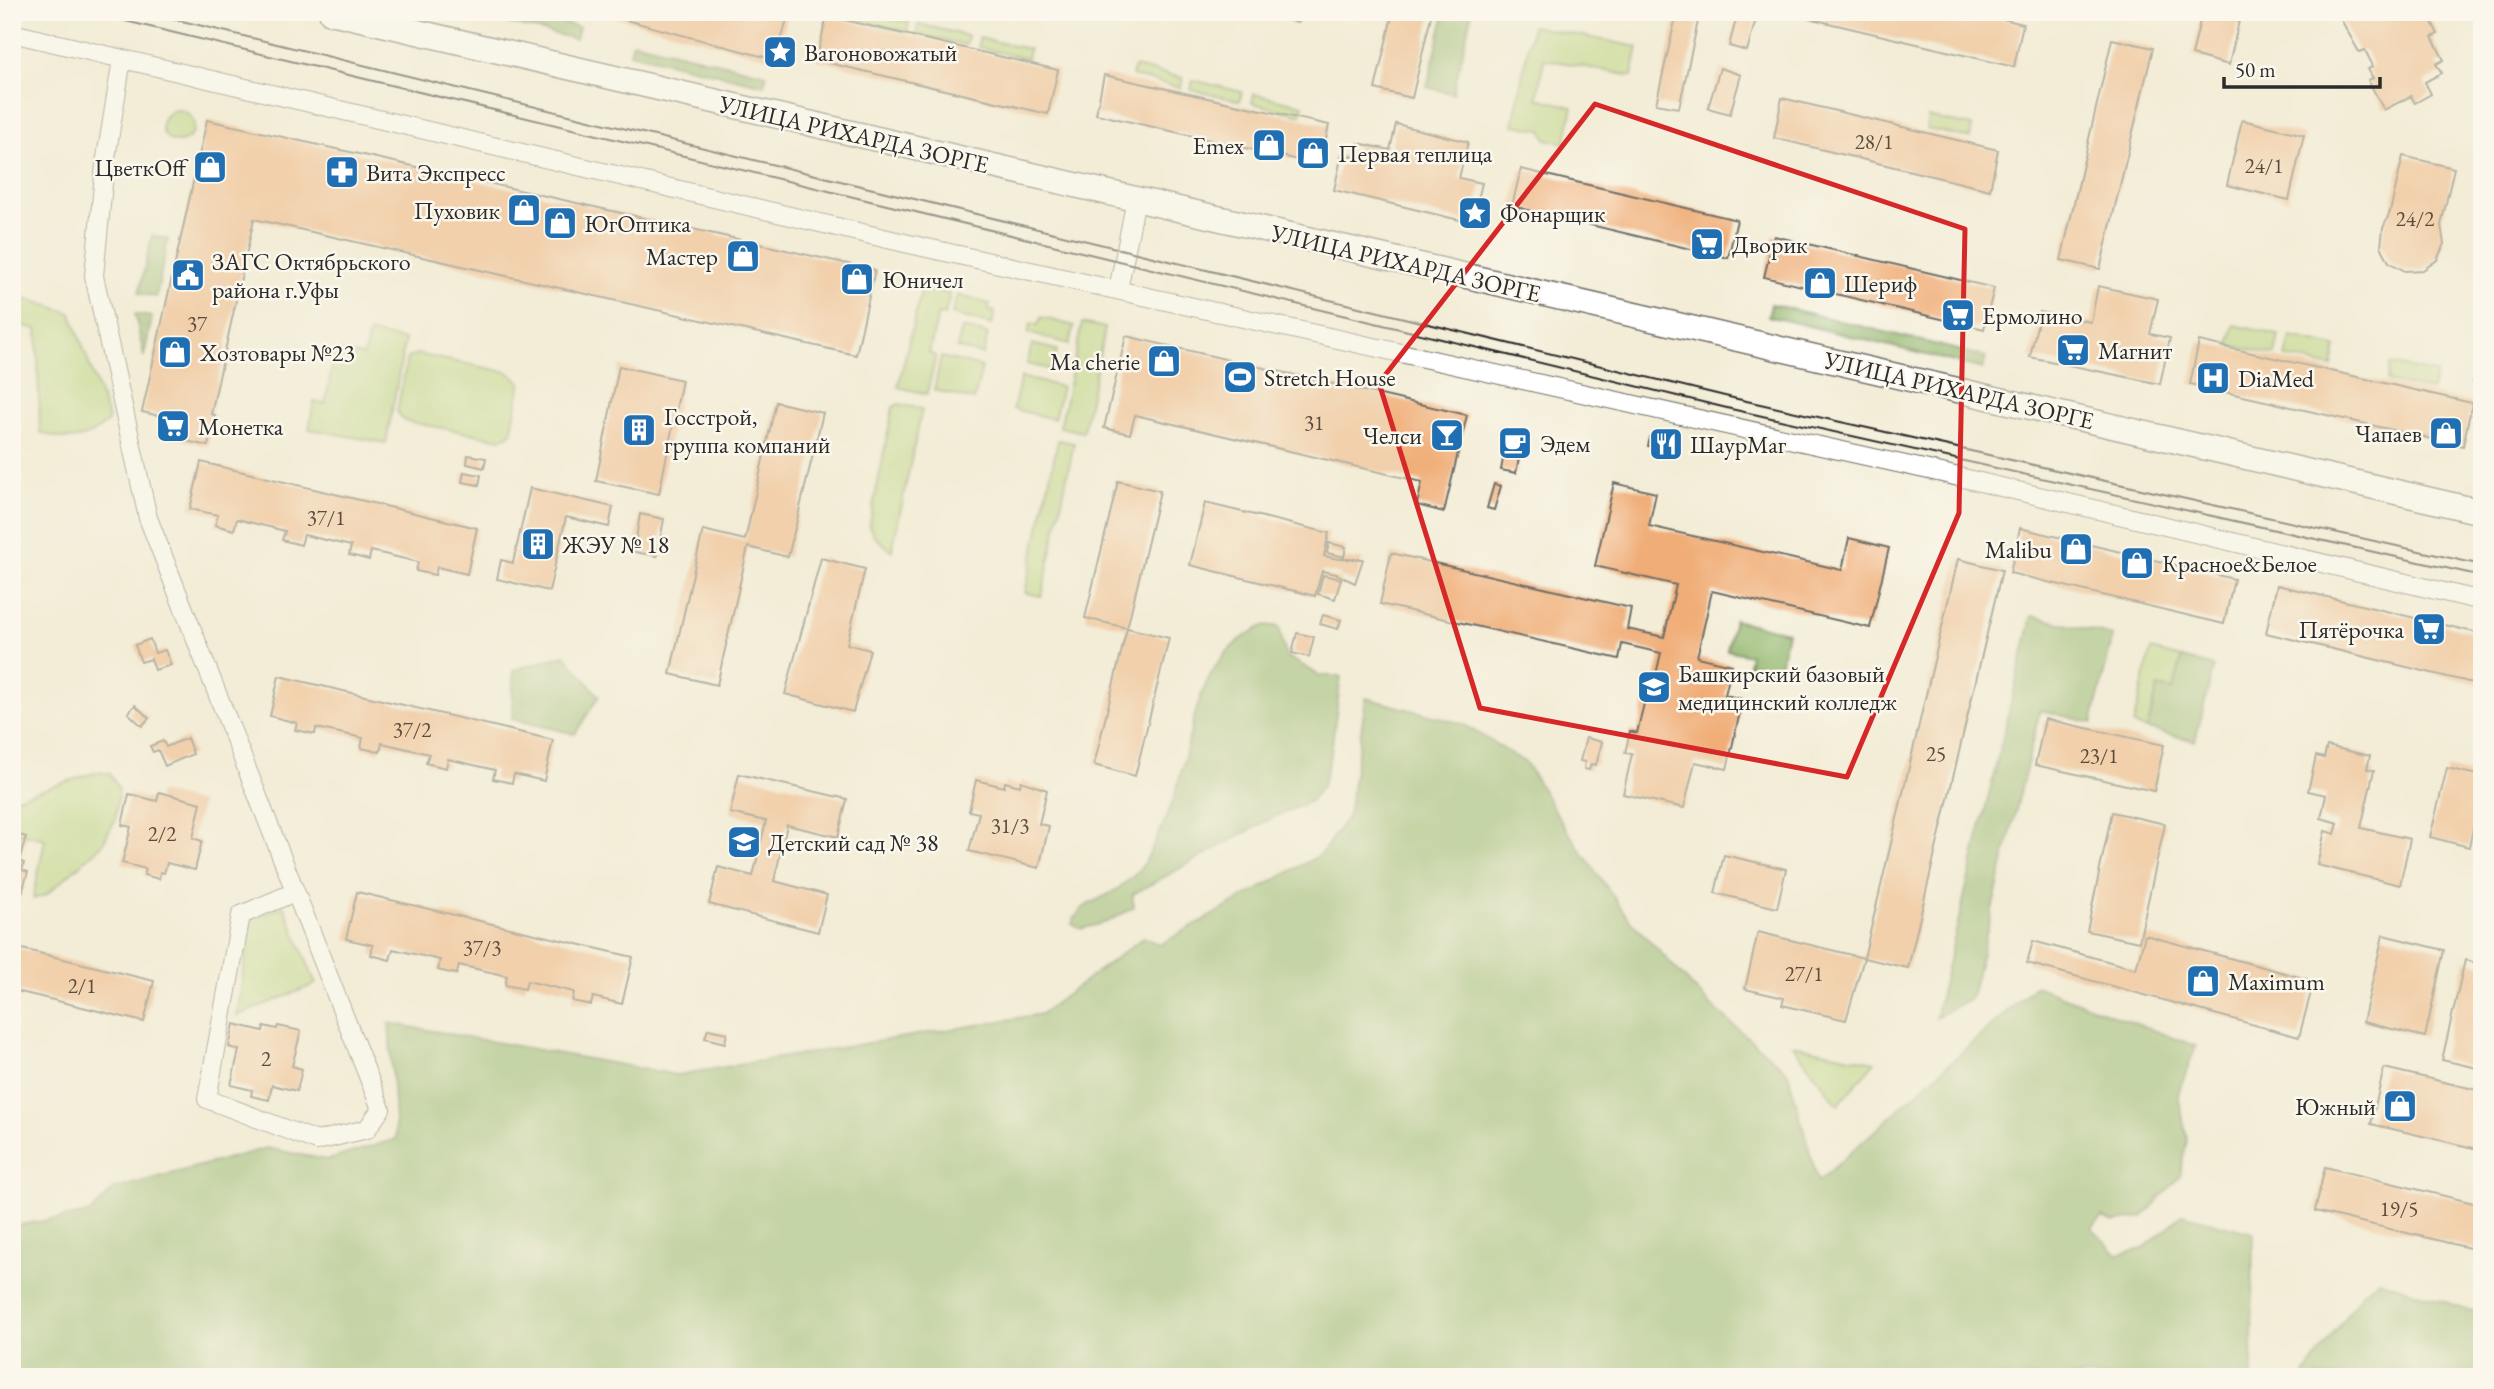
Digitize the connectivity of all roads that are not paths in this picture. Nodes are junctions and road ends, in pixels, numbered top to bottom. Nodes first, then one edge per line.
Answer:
1 (331, 12) edge
2 (12, 33) edge
3 (122, 60) junction
4 (1136, 199) junction
5 (1118, 290) junction
6 (2482, 512) edge
7 (2482, 601) edge
8 (295, 892) junction

1 - 4 main road, УЛИЦА РИХАРДА ЗОРГЕ
2 - 3 street
3 - 5 street
3 - 8 street
4 - 5 street
4 - 6 main road, УЛИЦА РИХАРДА ЗОРГЕ
5 - 7 street
8 - 8 street

